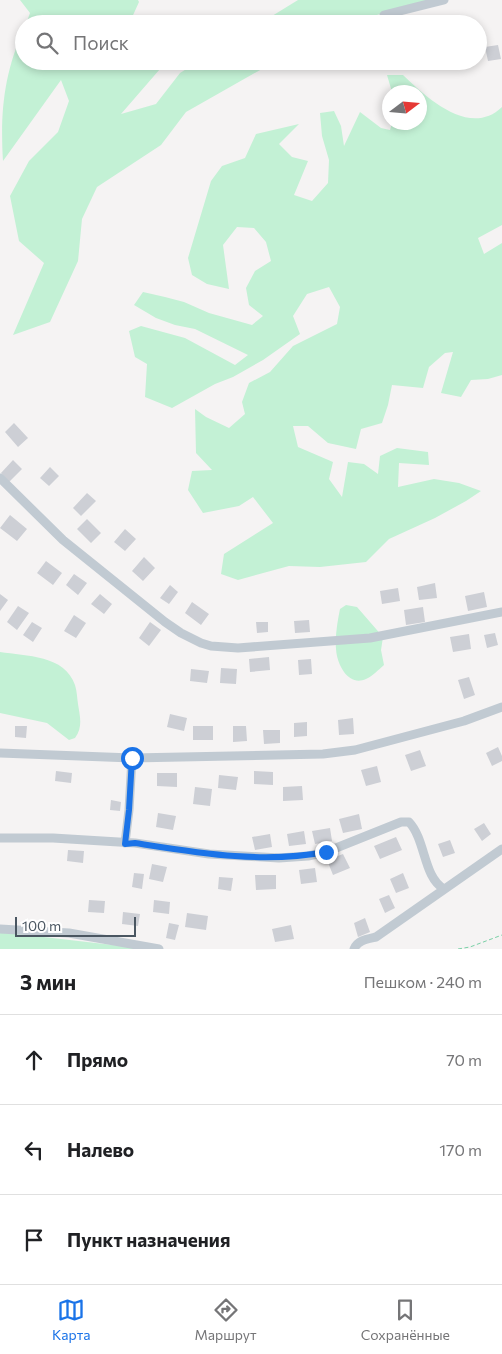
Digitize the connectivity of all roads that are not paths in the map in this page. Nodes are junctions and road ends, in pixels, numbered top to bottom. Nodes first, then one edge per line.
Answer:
1 (444, 0) edge
2 (384, 15) dead end
3 (0, 478) edge
4 (502, 612) edge
5 (502, 707) edge
6 (0, 753) edge
7 (132, 758) junction
8 (0, 838) edge
9 (125, 844) junction
10 (502, 849) edge
11 (444, 889) junction
12 (0, 930) edge
13 (160, 949) edge
14 (354, 949) edge

1 - 2 street
3 - 4 street
5 - 7 street
6 - 7 street
7 - 9 street
8 - 9 street
9 - 11 street
10 - 11 street
11 - 14 street
12 - 13 street

